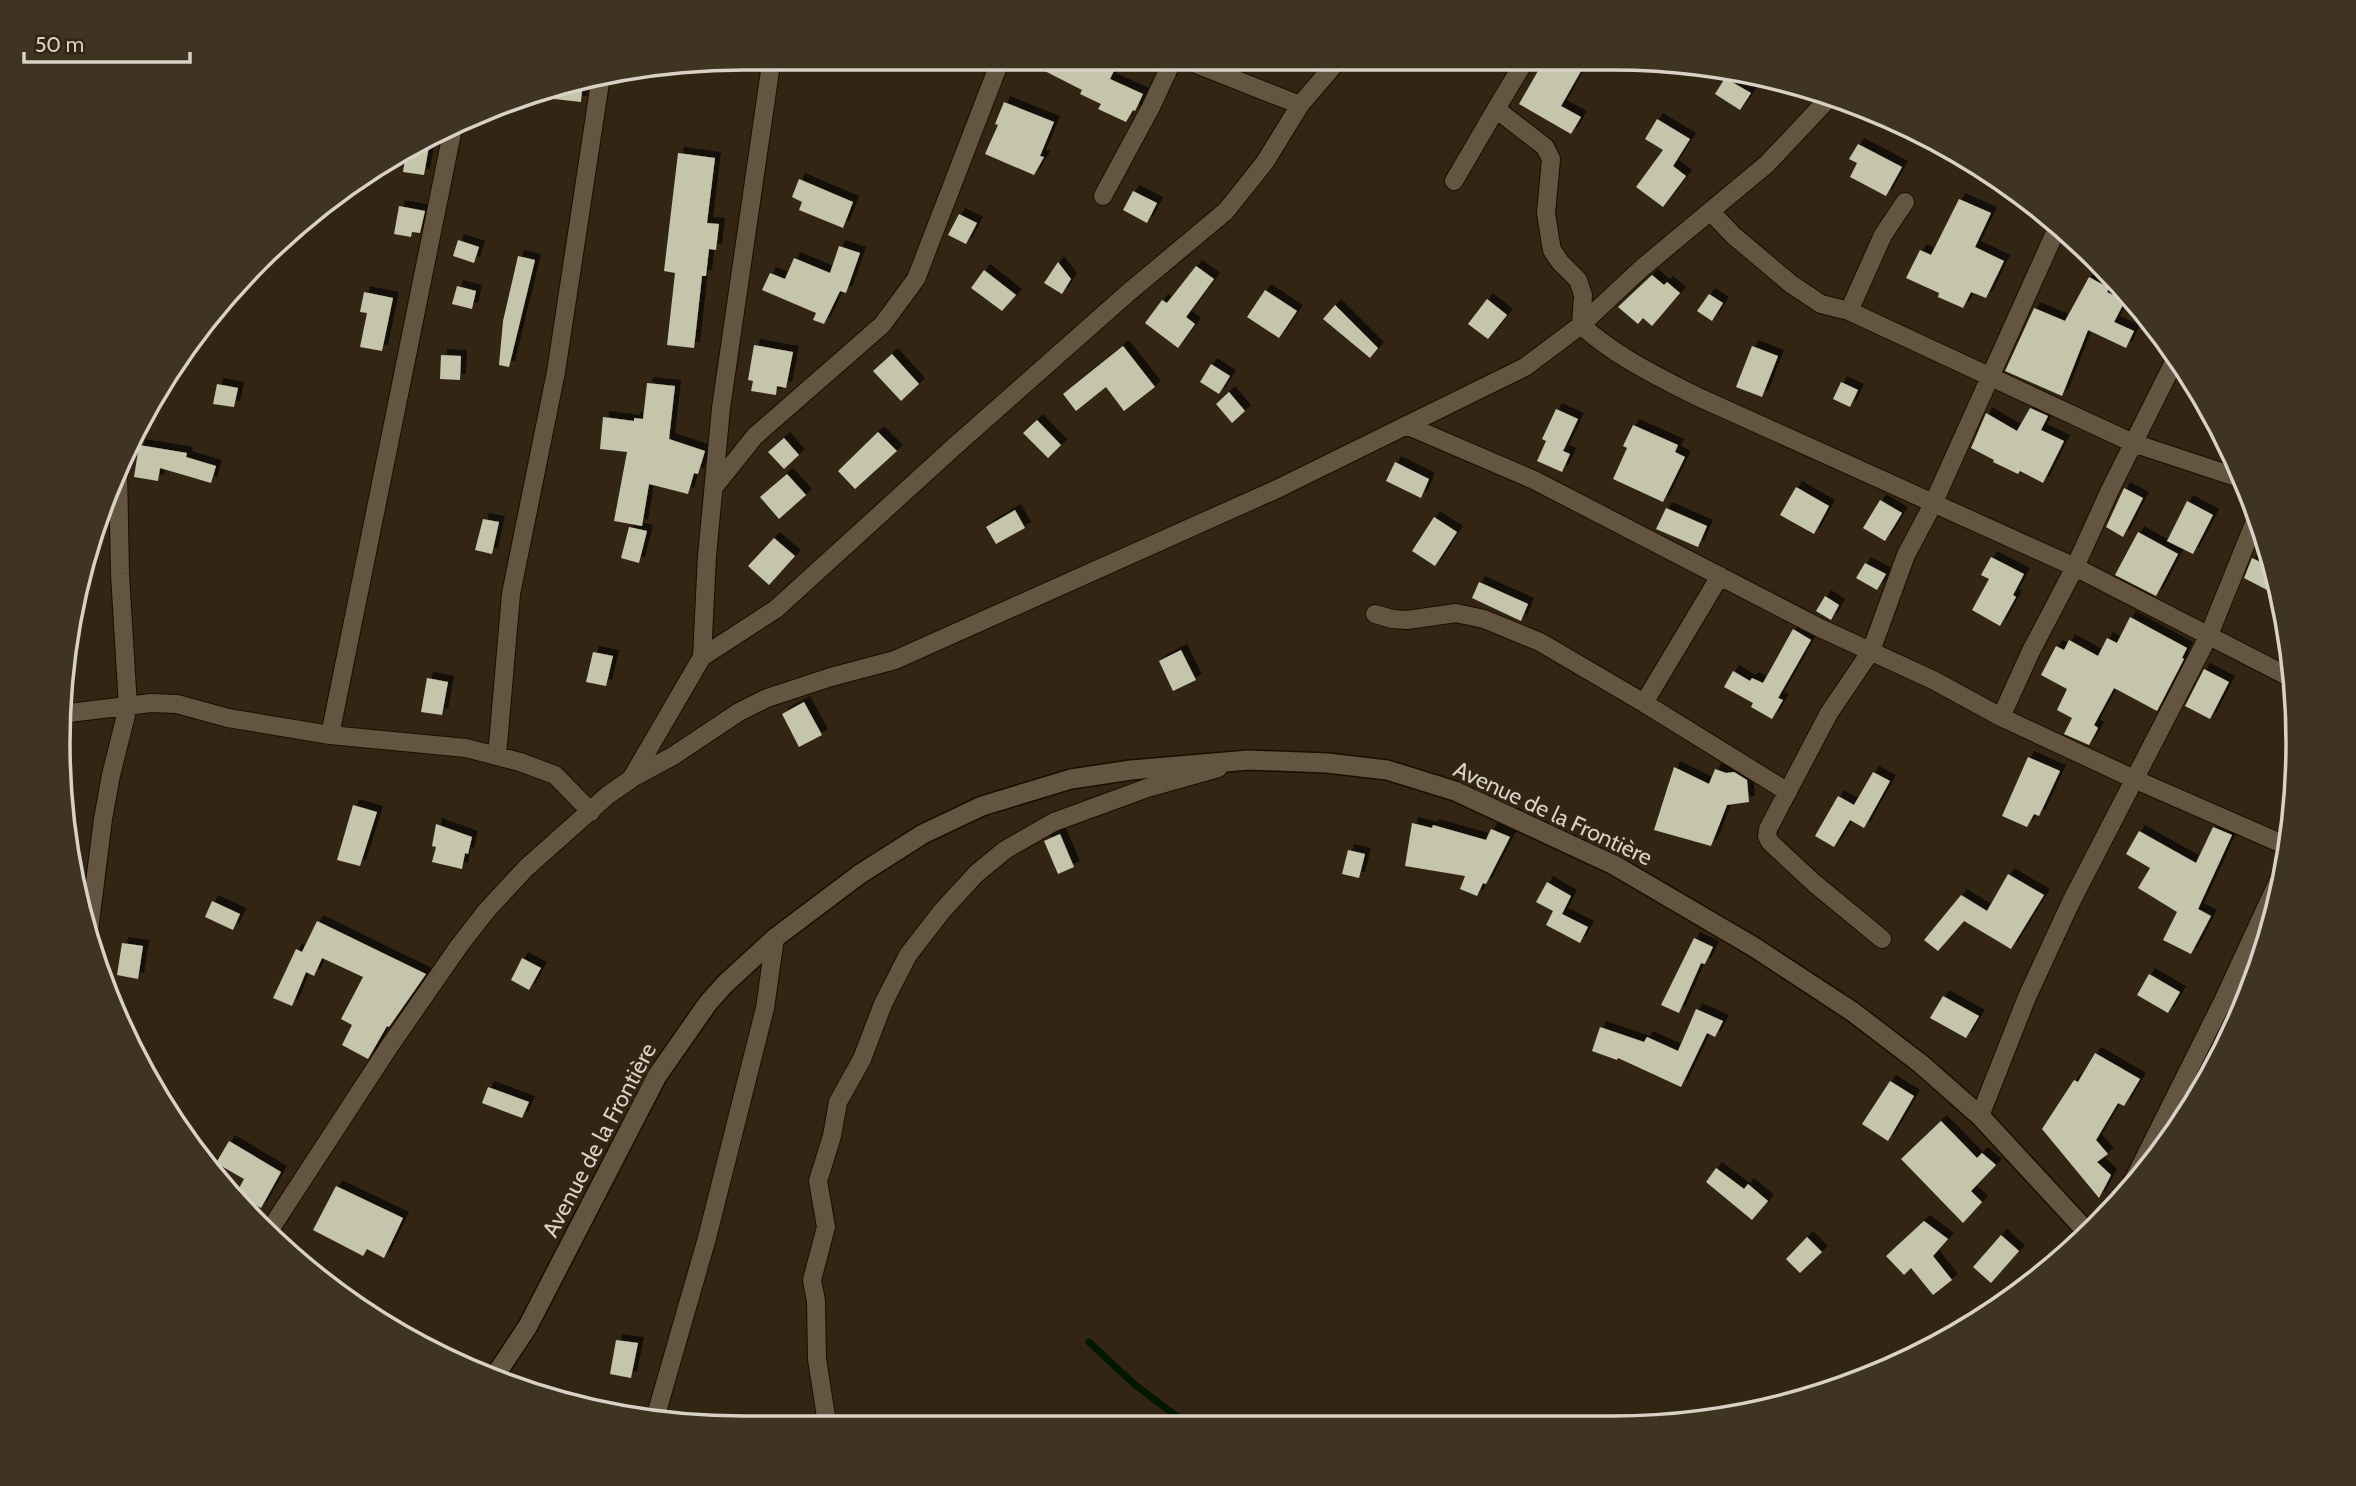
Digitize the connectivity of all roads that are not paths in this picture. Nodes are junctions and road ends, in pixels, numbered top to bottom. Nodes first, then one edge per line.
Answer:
1 (770, 70) edge
2 (997, 70) edge
3 (1168, 70) edge
4 (1211, 70) edge
5 (1330, 70) edge
6 (1519, 70) edge
7 (599, 86) edge
8 (1823, 104) edge
9 (1300, 105) junction
10 (1496, 109) junction
11 (451, 136) edge
12 (1454, 181) dead end
13 (1103, 196) dead end
14 (1905, 202) dead end
15 (1710, 211) junction
16 (2054, 235) edge
17 (1849, 311) junction
18 (1581, 325) junction
19 (2171, 367) edge
20 (1991, 378) junction
21 (1406, 425) junction
22 (2133, 443) junction
23 (2231, 475) edge
24 (713, 489) junction
25 (118, 492) edge
26 (1933, 504) junction
27 (2251, 531) edge
28 (2075, 567) junction
29 (1720, 576) junction
30 (1375, 614) dead end
31 (2209, 635) junction
32 (1871, 651) junction
33 (702, 657) junction
34 (2282, 673) edge
35 (1644, 703) junction
36 (128, 707) junction
37 (71, 713) edge
38 (2001, 717) junction
39 (330, 735) junction
40 (497, 757) junction
41 (1249, 760) junction
42 (631, 779) junction
43 (2134, 779) junction
44 (1788, 792) junction
45 (591, 812) junction
46 (2278, 842) edge
47 (92, 911) edge
48 (2264, 912) edge
49 (775, 938) junction
50 (1882, 939) dead end
51 (1980, 1116) junction
52 (2145, 1156) edge
53 (273, 1225) edge
54 (2082, 1226) edge
55 (498, 1370) edge
56 (657, 1410) edge
57 (826, 1416) edge

1 - 24 street
2 - 24 street
3 - 13 street
4 - 9 street
5 - 9 street
6 - 10 street
7 - 40 street
8 - 15 street
9 - 33 street
10 - 12 street
10 - 18 street
11 - 39 street
14 - 17 street
15 - 17 street
15 - 18 street
16 - 20 street
17 - 20 street
18 - 21 street
18 - 26 street
19 - 22 street
20 - 22 street
20 - 26 street
21 - 29 street
21 - 42 street
22 - 23 street
22 - 28 street
24 - 33 street
25 - 36 street
26 - 28 street
26 - 32 street
27 - 31 street
28 - 31 street
28 - 38 street
29 - 32 street
29 - 35 street
30 - 35 street
31 - 34 street
31 - 43 street
32 - 38 street
32 - 44 street
33 - 42 street
35 - 44 street
36 - 37 street
36 - 39 street
36 - 47 street
38 - 43 street
39 - 40 street
40 - 45 street
41 - 49 street, Avenue de la Frontière
41 - 51 street, Avenue de la Frontière
41 - 57 street
42 - 45 street
43 - 46 street
43 - 51 street
44 - 50 street
45 - 53 street
48 - 52 street
49 - 55 street, Avenue de la Frontière
49 - 56 street
51 - 54 street, Avenue de la Frontière

